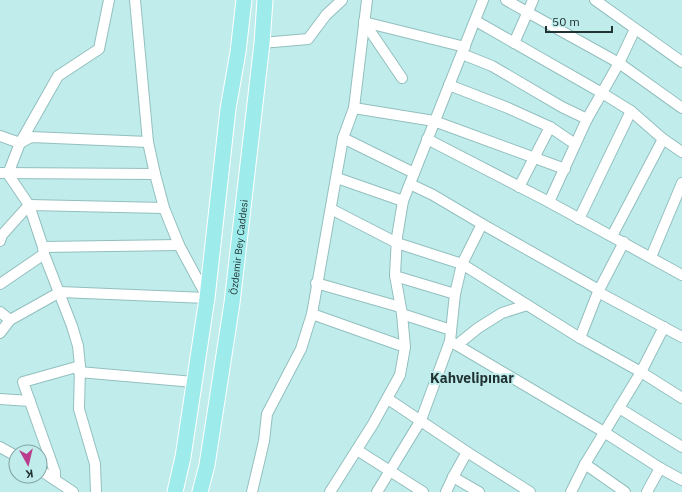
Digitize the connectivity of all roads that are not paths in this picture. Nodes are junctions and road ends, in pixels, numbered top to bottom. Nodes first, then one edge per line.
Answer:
1 (109, 0) edge
2 (135, 0) edge
3 (244, 0) edge
4 (265, 0) edge
5 (342, 0) edge
6 (367, 0) edge
7 (483, 0) edge
8 (506, 0) edge
9 (533, 0) edge
10 (595, 0) edge
11 (526, 12) junction
12 (476, 21) junction
13 (364, 22) junction
14 (635, 28) junction
15 (262, 43) junction
16 (514, 43) junction
17 (463, 50) junction
18 (682, 62) edge
19 (619, 63) junction
20 (402, 78) dead end
21 (449, 86) junction
22 (602, 93) junction
23 (354, 108) junction
24 (682, 108) edge
25 (631, 111) junction
26 (587, 119) junction
27 (434, 121) junction
28 (550, 127) junction
29 (0, 136) edge
30 (344, 138) junction
31 (427, 139) junction
32 (663, 139) junction
33 (148, 142) junction
34 (20, 143) junction
35 (575, 144) junction
36 (682, 152) edge
37 (534, 157) junction
38 (565, 168) junction
39 (414, 173) junction
40 (4, 174) edge
41 (155, 174) junction
42 (337, 178) junction
43 (682, 183) edge
44 (410, 184) junction
45 (519, 186) junction
46 (403, 201) junction
47 (549, 202) junction
48 (29, 205) junction
49 (164, 208) junction
50 (330, 209) junction
51 (579, 219) junction
52 (482, 224) junction
53 (612, 236) junction
54 (0, 241) edge
55 (624, 242) junction
56 (397, 243) junction
57 (179, 245) junction
58 (43, 251) junction
59 (651, 257) junction
60 (462, 264) junction
61 (682, 275) edge
62 (395, 276) junction
63 (316, 283) junction
64 (0, 284) edge
65 (599, 291) junction
66 (60, 292) junction
67 (455, 294) junction
68 (208, 298) junction
69 (527, 305) junction
70 (401, 310) junction
71 (0, 312) edge
72 (312, 314) junction
73 (10, 320) junction
74 (664, 327) junction
75 (451, 330) junction
76 (0, 333) edge
77 (682, 337) edge
78 (580, 338) junction
79 (453, 343) junction
80 (405, 347) junction
81 (80, 369) junction
82 (641, 372) junction
83 (194, 382) junction
84 (682, 398) edge
85 (0, 399) edge
86 (388, 399) junction
87 (30, 401) junction
88 (619, 408) junction
89 (421, 420) junction
90 (604, 432) junction
91 (682, 447) edge
92 (357, 450) junction
93 (467, 452) junction
94 (585, 464) junction
95 (660, 468) junction
96 (390, 471) junction
97 (48, 475) edge
98 (453, 477) junction
99 (55, 480) junction
100 (682, 480) edge
101 (420, 491) edge
102 (73, 492) edge
103 (96, 492) edge
104 (175, 492) edge
105 (200, 492) edge
106 (252, 492) edge
107 (330, 492) edge
108 (377, 492) edge
109 (446, 492) edge
110 (479, 492) edge
111 (530, 492) edge
112 (571, 492) edge
113 (623, 492) edge
114 (647, 492) edge

1 - 34 street
2 - 33 street
3 - 68 main road
4 - 15 main road, Özdemir Bey Caddesi
5 - 15 street
6 - 13 street
7 - 12 street
8 - 11 street
9 - 11 street
10 - 14 street
11 - 16 street
11 - 19 street
12 - 16 street
12 - 17 street
13 - 17 street
13 - 20 street
13 - 23 street
14 - 18 street
14 - 19 street
15 - 105 main road, Özdemir Bey Caddesi
16 - 22 street
17 - 21 street
17 - 26 street
19 - 22 street
19 - 24 street
21 - 27 street
21 - 28 street
22 - 25 street
22 - 26 street
23 - 27 street
23 - 30 street
25 - 32 street
25 - 51 street
26 - 35 street
27 - 31 street
27 - 37 street
28 - 35 street
28 - 37 street
29 - 34 street
30 - 39 street
30 - 42 street
31 - 39 street
31 - 45 street
32 - 36 street
32 - 53 street
33 - 34 street
33 - 41 street
34 - 40 street
35 - 38 street
37 - 38 street
37 - 45 street
38 - 47 street
39 - 44 street
40 - 41 street
40 - 48 street
41 - 49 street
42 - 46 street
42 - 50 street
43 - 59 street
44 - 46 street
44 - 52 street
45 - 47 street
46 - 56 street
47 - 51 street
48 - 49 street
48 - 54 street
48 - 58 street
49 - 57 street
50 - 56 street
50 - 63 street
51 - 53 street
52 - 60 street
52 - 65 street
53 - 55 street
55 - 59 street
55 - 65 street
56 - 60 street
56 - 62 street
57 - 58 street
57 - 68 street
58 - 64 street
58 - 66 street
59 - 61 street
60 - 67 street
60 - 69 street
62 - 67 street
62 - 70 street
63 - 70 street
63 - 72 street
65 - 74 street
65 - 78 street
66 - 68 street
66 - 73 street
66 - 81 street
67 - 75 street
68 - 83 main road
69 - 78 street
69 - 79 street
70 - 75 street
70 - 80 street
71 - 73 street
72 - 80 street
72 - 106 street
73 - 76 street
74 - 77 street
74 - 82 street
75 - 79 street
78 - 82 street
79 - 89 street
79 - 90 street
80 - 86 street
81 - 83 street
81 - 87 street
81 - 103 street
82 - 84 street
82 - 88 street
83 - 104 main road
85 - 87 street
86 - 89 street
86 - 92 street
87 - 99 street
88 - 90 street
88 - 91 street
89 - 93 street
89 - 96 street
90 - 94 street
90 - 95 street
92 - 96 street
92 - 107 street
93 - 98 street
93 - 111 street
94 - 112 street
94 - 113 street
95 - 100 street
95 - 114 street
96 - 101 street
96 - 108 street
97 - 99 street
98 - 109 street
98 - 110 street
99 - 102 street

